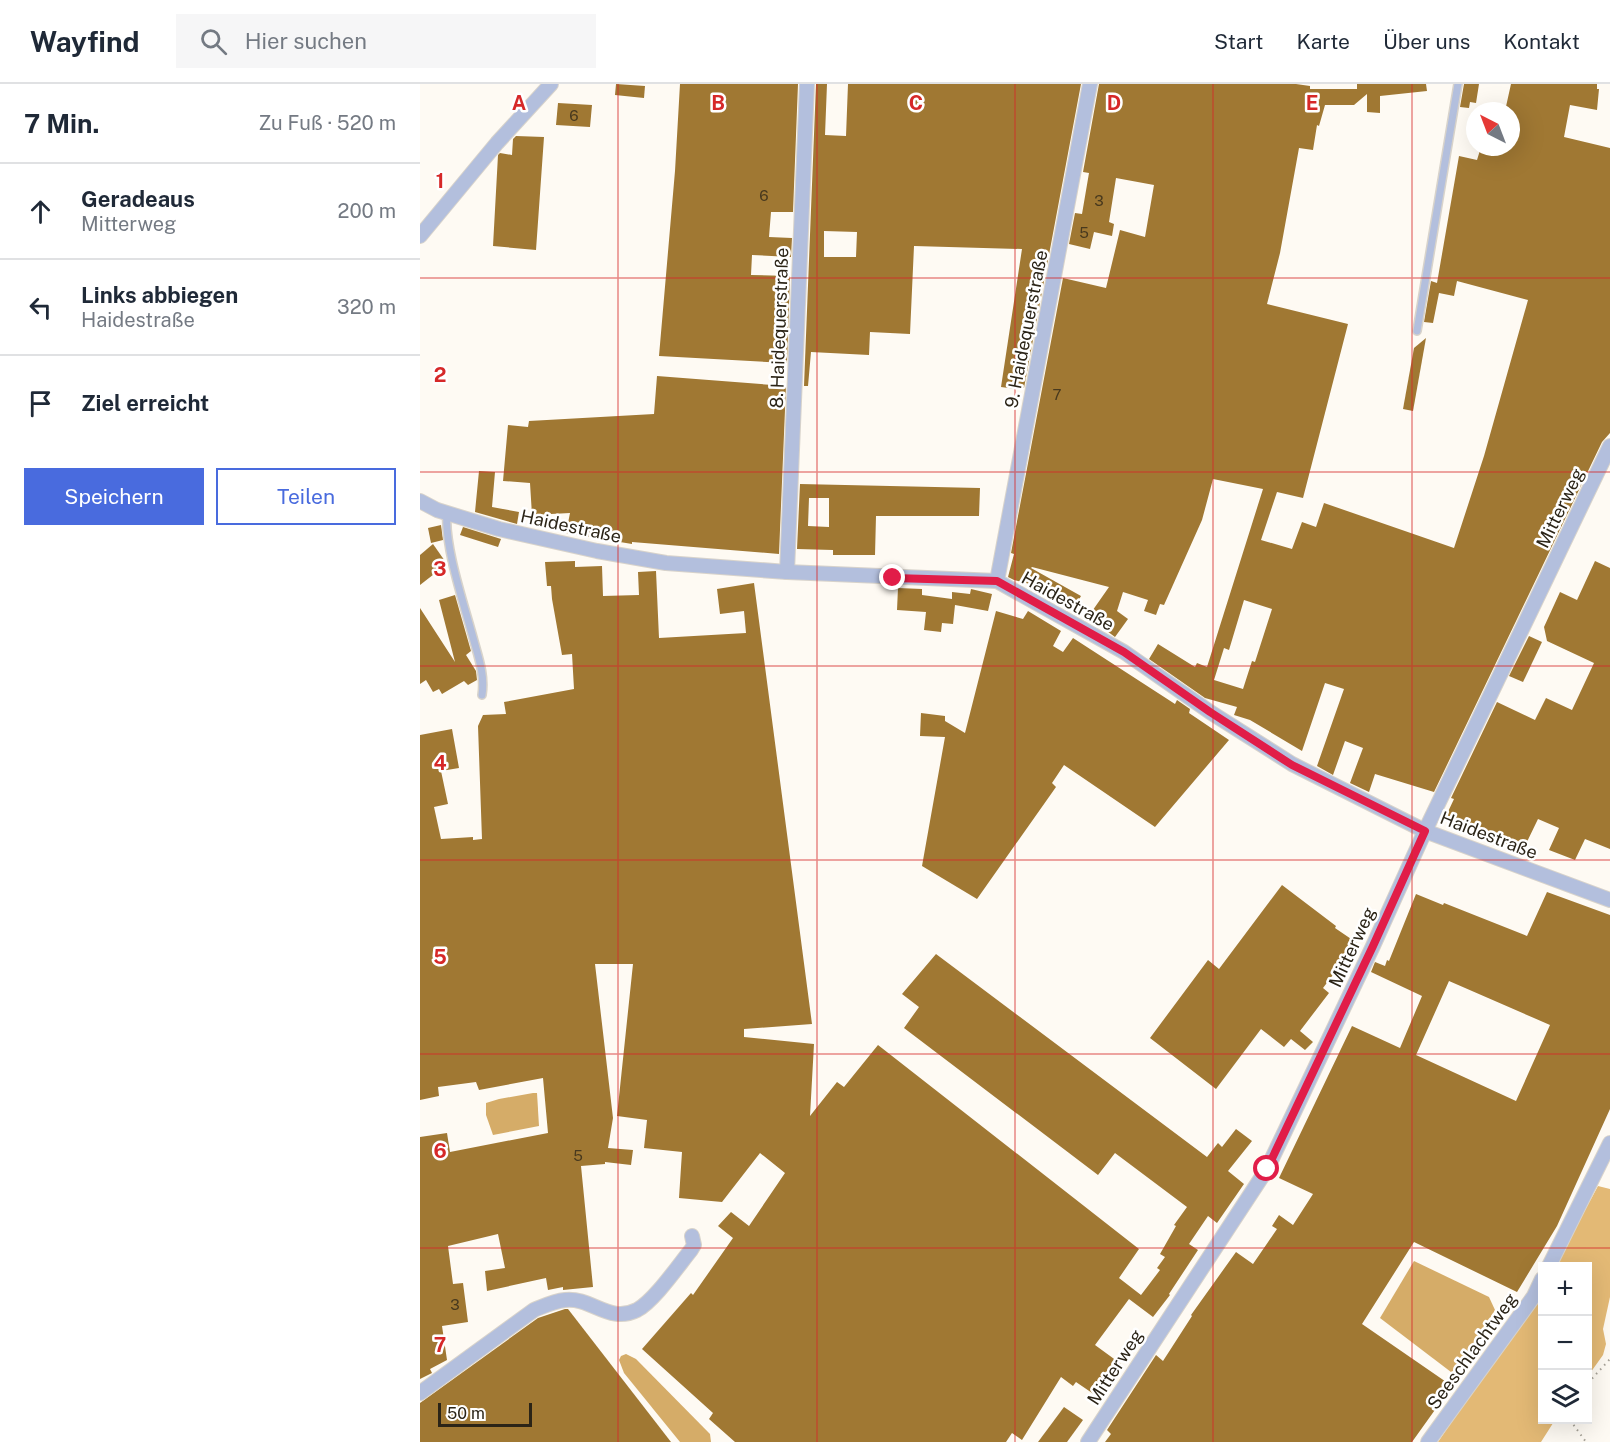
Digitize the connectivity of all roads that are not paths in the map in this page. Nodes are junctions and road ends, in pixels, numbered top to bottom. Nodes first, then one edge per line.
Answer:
1 (551, 84) edge
2 (807, 84) edge
3 (1090, 84) edge
4 (1458, 84) edge
5 (420, 236) edge
6 (1417, 332) dead end
7 (1610, 446) edge
8 (420, 501) edge
9 (447, 513) junction
10 (787, 573) junction
11 (997, 581) junction
12 (482, 695) dead end
13 (1425, 831) junction
14 (1610, 900) edge
15 (1610, 1143) edge
16 (692, 1236) dead end
17 (1551, 1262) edge
18 (1538, 1288) edge
19 (420, 1394) edge
20 (1088, 1442) edge
21 (1428, 1442) edge

1 - 5 street
2 - 10 street, 8. Haidequerstraße
3 - 11 street, 9. Haidequerstraße
4 - 6 lane
7 - 13 street, Mitterweg
8 - 9 street, Haidestraße
9 - 10 street, Haidestraße
9 - 12 lane
10 - 11 street, Haidestraße
11 - 13 street, Haidestraße
13 - 14 street, Haidestraße
13 - 20 street, Mitterweg
15 - 17 street
16 - 19 street
18 - 21 street, Seeschlachtweg

